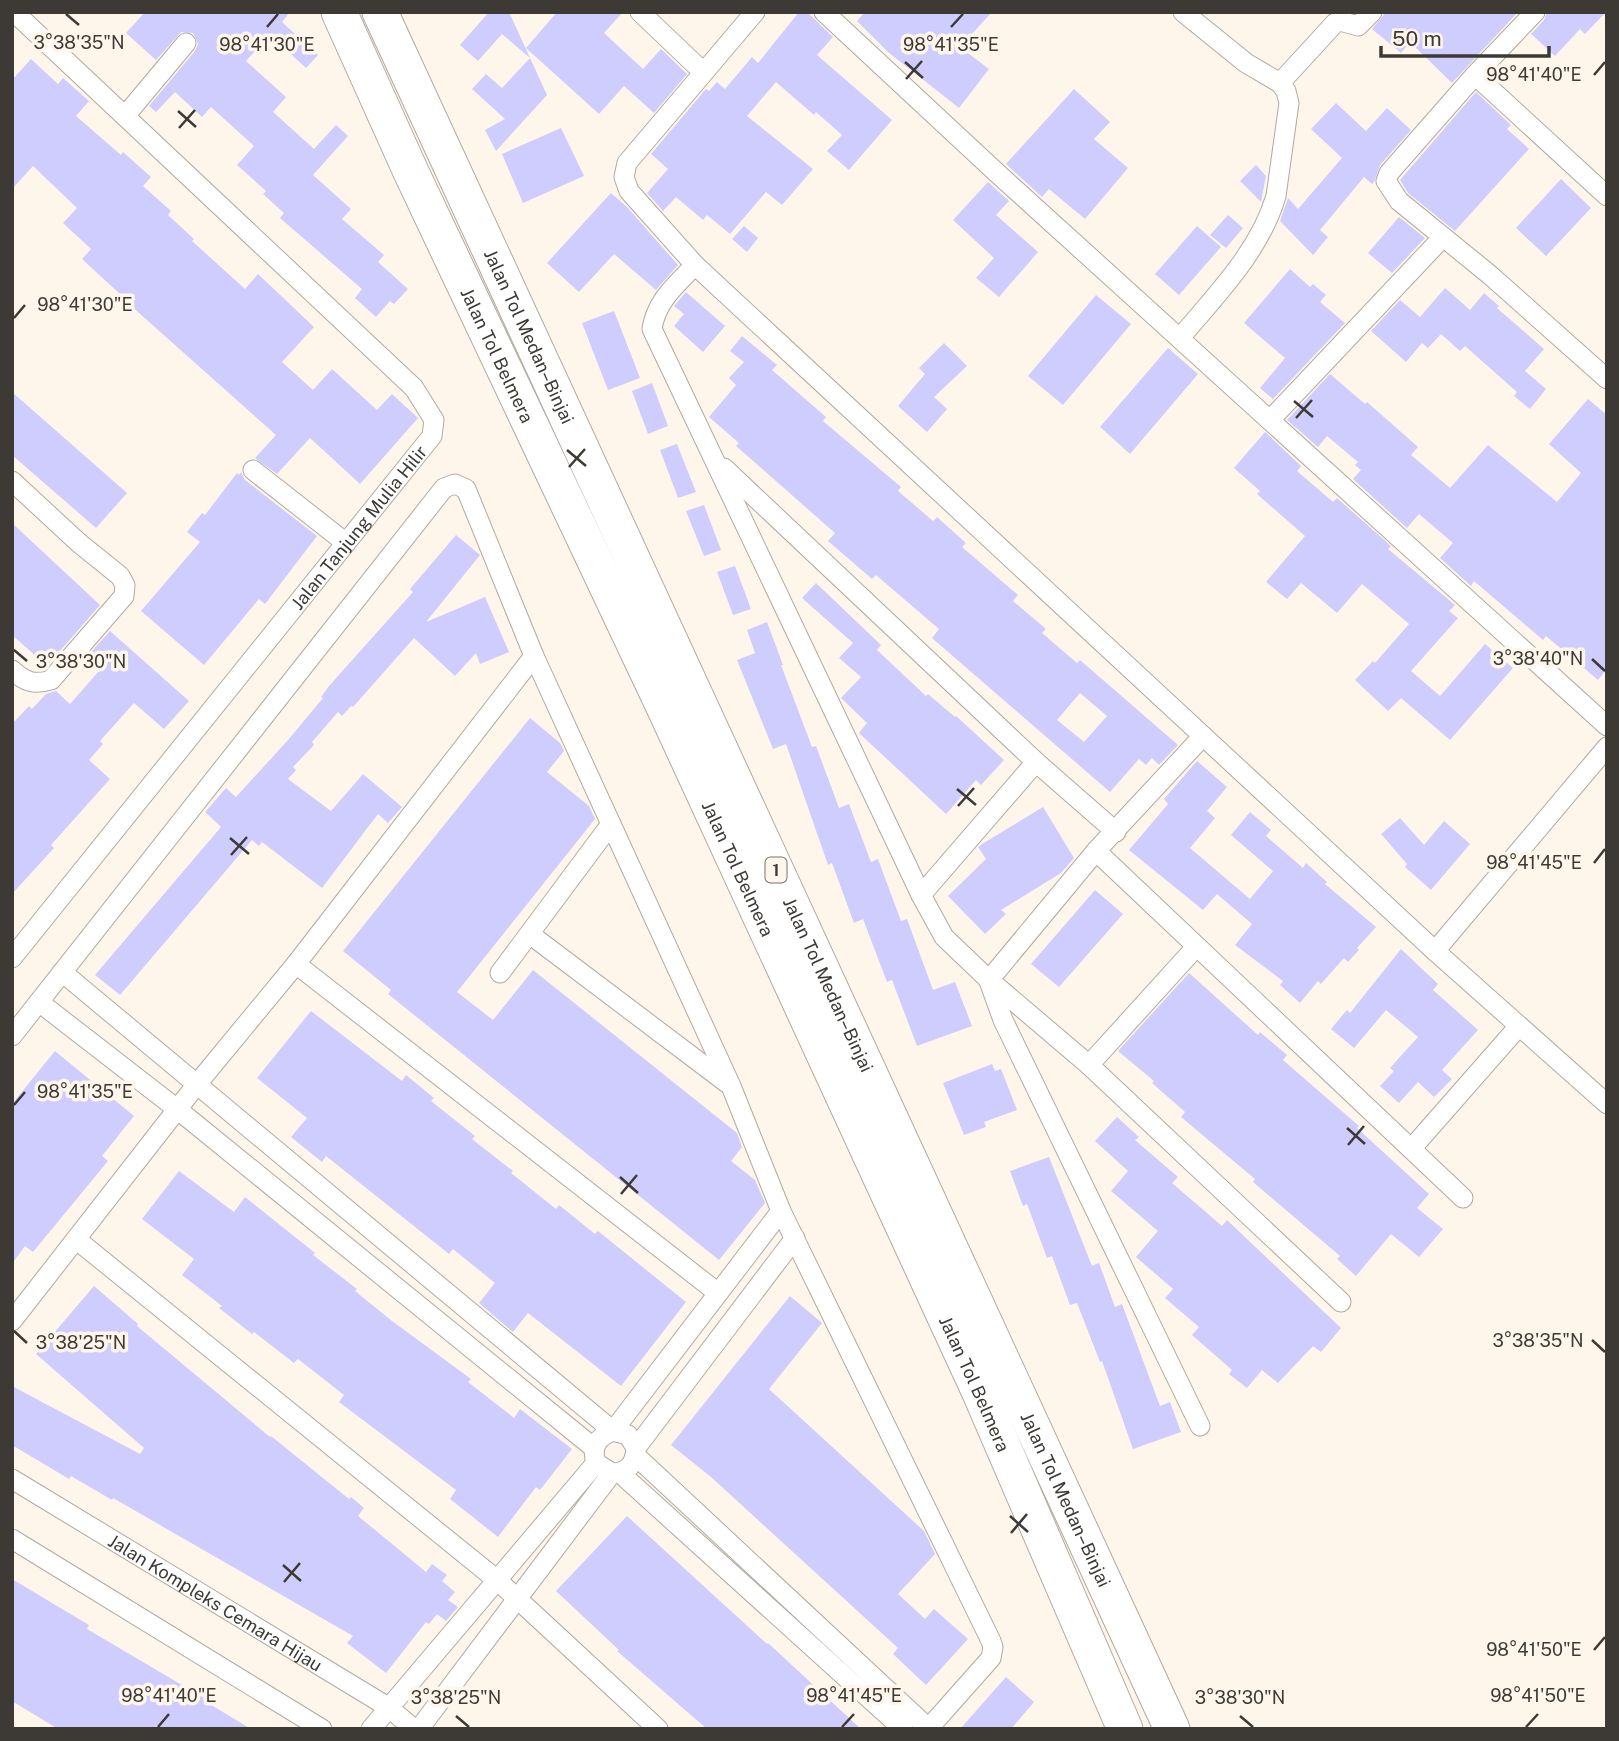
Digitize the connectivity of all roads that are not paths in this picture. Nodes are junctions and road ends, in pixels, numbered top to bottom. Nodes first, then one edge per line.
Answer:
1 (14, 12) edge
2 (339, 12) edge
3 (380, 12) edge
4 (640, 12) edge
5 (755, 12) edge
6 (824, 12) edge
7 (1183, 12) edge
8 (1372, 12) edge
9 (1535, 12) edge
10 (186, 43) dead end
11 (703, 72) junction
12 (1475, 75) junction
13 (1280, 83) junction
14 (125, 116) junction
15 (1607, 195) edge
16 (1443, 237) junction
17 (695, 265) junction
18 (1180, 338) junction
19 (1607, 379) edge
20 (1269, 420) junction
21 (716, 461) junction
22 (253, 470) dead end
23 (12, 481) edge
24 (346, 543) junction
25 (534, 656) junction
26 (12, 670) edge
27 (1607, 726) edge
28 (1203, 736) junction
29 (1607, 747) edge
30 (1036, 762) junction
31 (611, 824) junction
32 (1116, 832) junction
33 (1096, 851) junction
34 (921, 895) junction
35 (531, 935) junction
36 (1196, 947) junction
37 (1435, 951) junction
38 (12, 958) edge
39 (296, 964) junction
40 (62, 972) junction
41 (500, 973) dead end
42 (989, 980) junction
43 (39, 1002) junction
44 (1519, 1026) junction
45 (12, 1036) edge
46 (1089, 1065) junction
47 (197, 1084) junction
48 (731, 1086) junction
49 (1607, 1104) edge
50 (177, 1109) junction
51 (1412, 1148) junction
52 (1463, 1198) dead end
53 (781, 1211) junction
54 (795, 1238) junction
55 (77, 1240) junction
56 (718, 1293) junction
57 (1341, 1302) dead end
58 (12, 1321) edge
59 (1200, 1426) dead end
60 (613, 1431) junction
61 (636, 1452) junction
62 (605, 1464) junction
63 (12, 1479) edge
64 (12, 1539) edge
65 (497, 1580) junction
66 (517, 1599) junction
67 (380, 1718) edge
68 (928, 1728) edge
69 (322, 1729) edge
70 (417, 1729) edge
71 (658, 1729) edge
72 (903, 1729) edge
73 (1125, 1729) edge
74 (1172, 1729) edge

1 - 14 street, Jalan Tanjung Mulia Hilir
2 - 73 highway, Jalan Tol Belmera / 1
3 - 74 highway, Jalan Tol Medan–Binjai / 1
4 - 11 street
5 - 11 street
6 - 18 street
7 - 13 street
8 - 13 street
9 - 12 street
10 - 14 street
11 - 17 street
12 - 15 street
12 - 16 street
13 - 18 street
14 - 24 street, Jalan Tanjung Mulia Hilir
16 - 19 street
16 - 20 street
17 - 21 street
17 - 28 street
18 - 20 street
20 - 27 street
21 - 30 street
21 - 34 street
22 - 24 street
23 - 26 street
24 - 38 street, Jalan Tanjung Mulia Hilir
25 - 31 street
25 - 39 street
25 - 40 street
28 - 32 street
28 - 37 street
29 - 37 street
30 - 32 street
30 - 34 street
31 - 35 street
31 - 48 street
32 - 33 street
33 - 36 street
33 - 42 street
34 - 42 street
35 - 41 street
35 - 48 street
36 - 46 street
36 - 51 street
37 - 44 street
39 - 47 street
39 - 56 street
40 - 43 street
40 - 47 street
42 - 46 street
42 - 59 street
43 - 45 street
43 - 50 street
44 - 49 street
44 - 51 street
46 - 57 street
47 - 50 street
47 - 60 street
48 - 53 street
50 - 55 street
50 - 62 street
51 - 52 street
53 - 54 street
53 - 56 street
54 - 61 street
54 - 68 street
55 - 58 street
55 - 65 street
56 - 60 street
60 - 61 street
60 - 62 street
61 - 62 street
61 - 68 street
62 - 65 street
62 - 66 street
62 - 72 street
63 - 67 street, Jalan Kompleks Cemara Hijau
64 - 69 street
65 - 66 street
65 - 67 street
66 - 70 street
66 - 71 street
67 - 70 street, Jalan Kompleks Cemara Hijau

